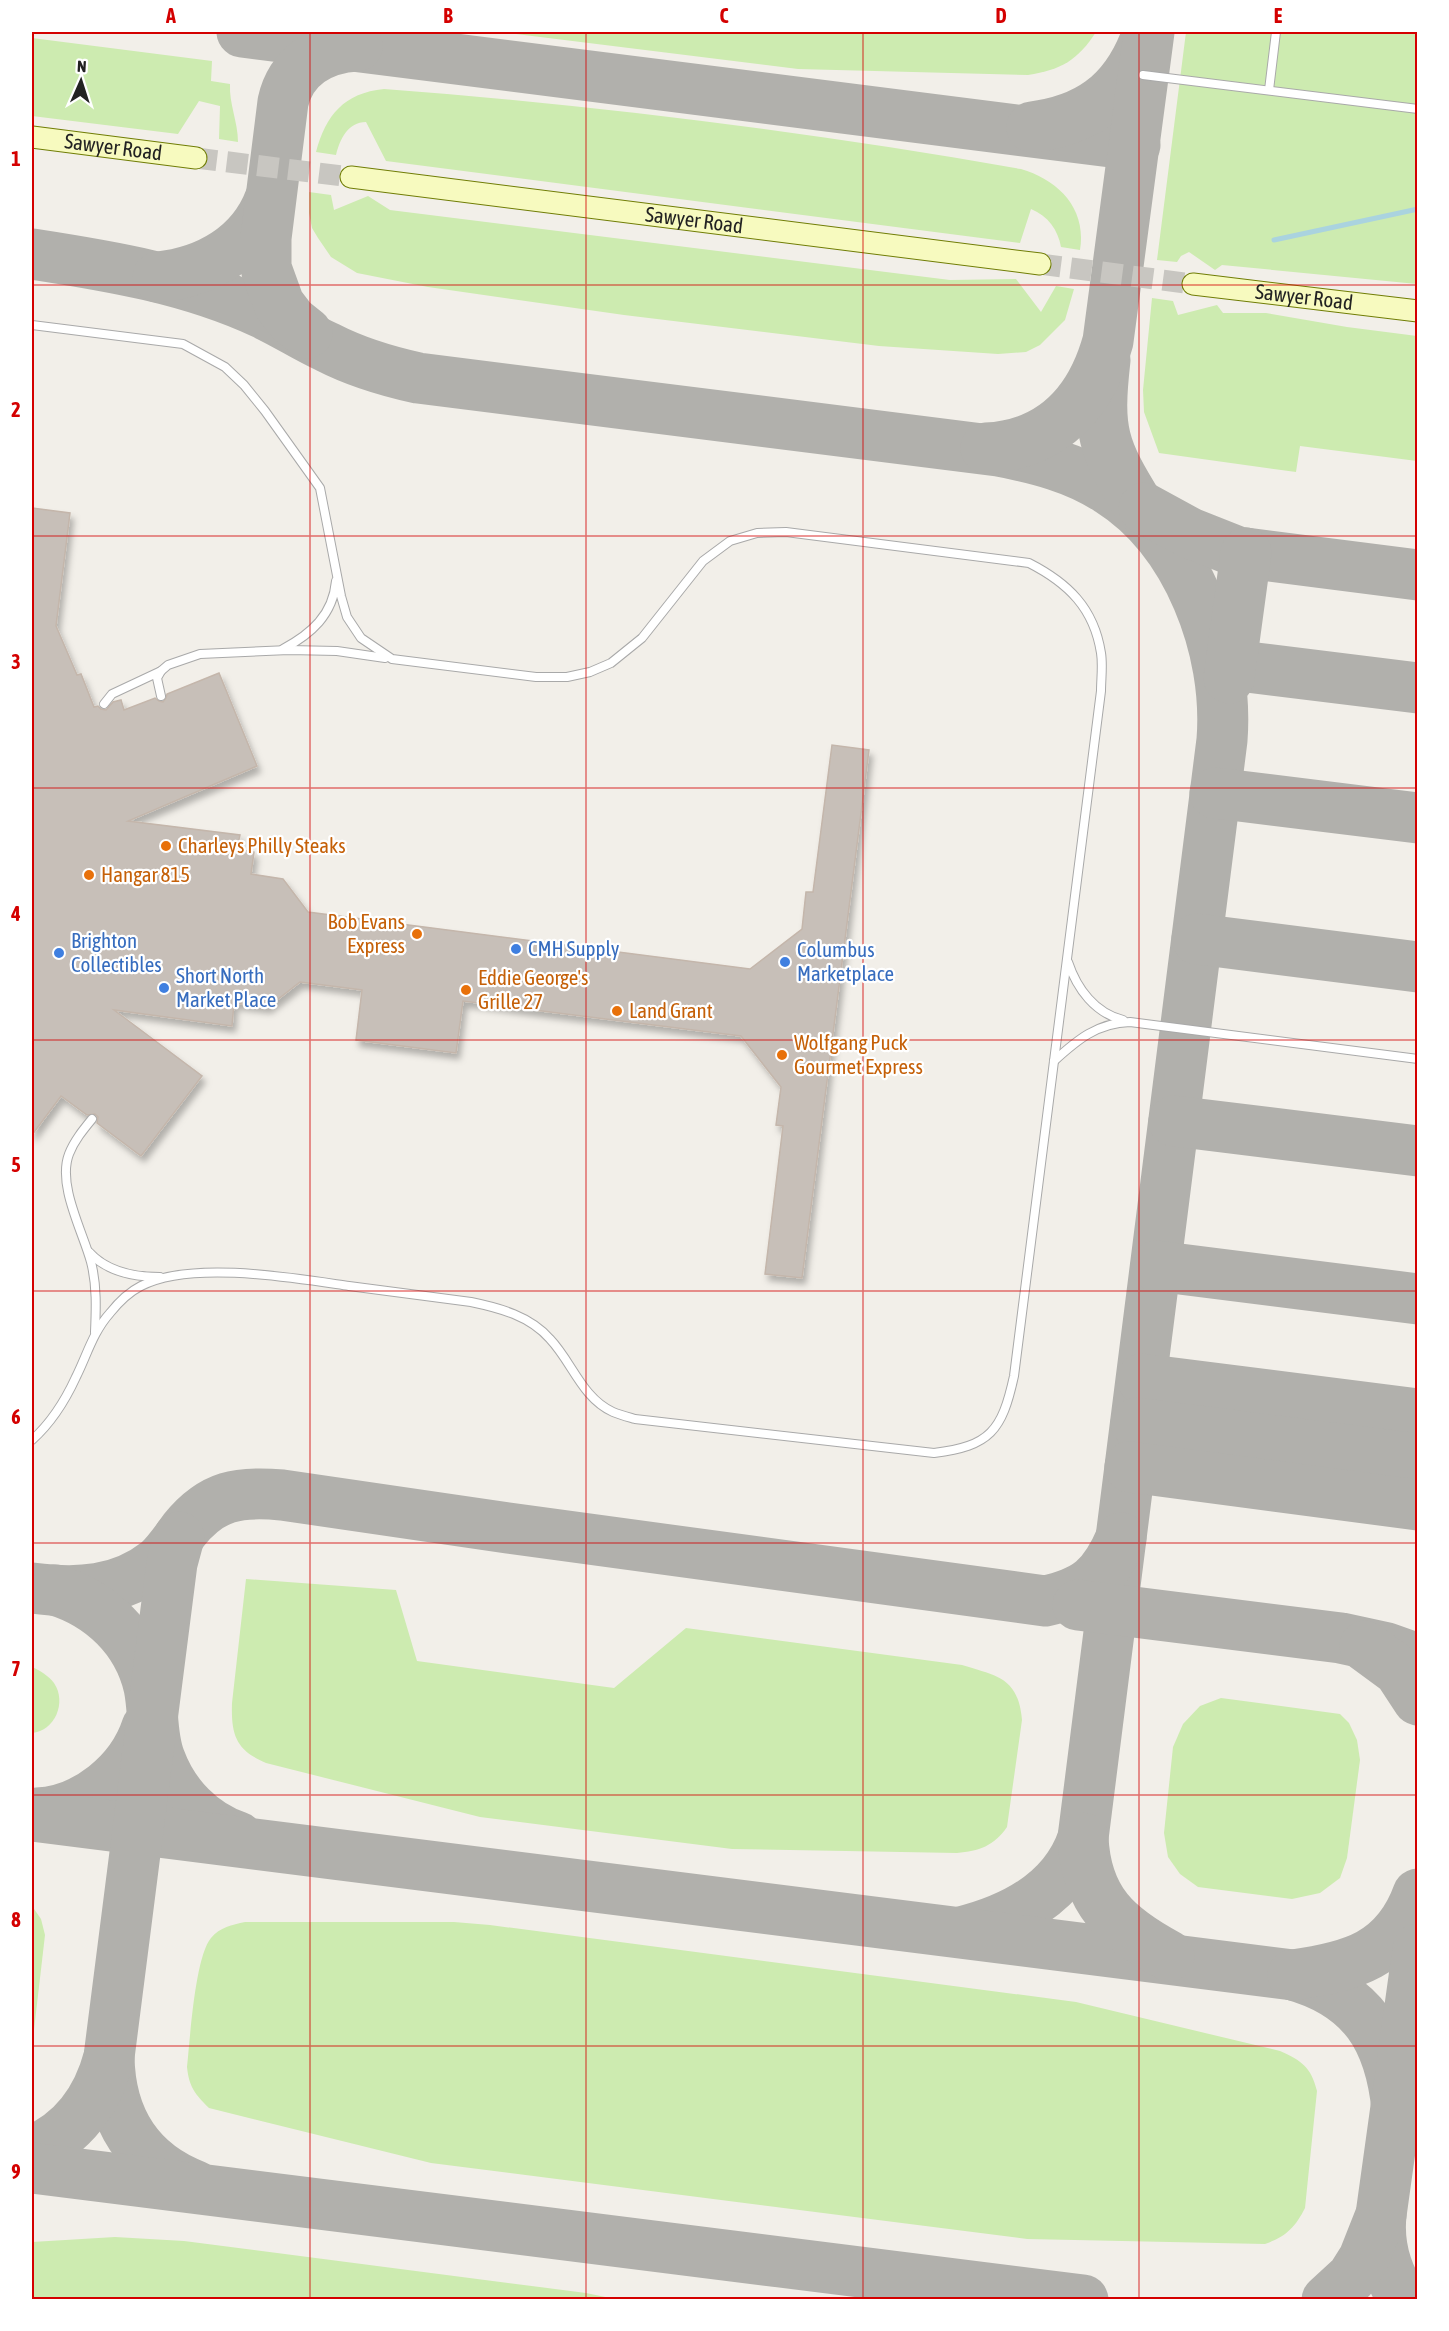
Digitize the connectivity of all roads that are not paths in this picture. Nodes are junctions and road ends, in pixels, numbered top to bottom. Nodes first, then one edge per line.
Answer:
1 (1276, 32) edge
2 (1143, 75) dead end
3 (1269, 90) junction
4 (1418, 109) edge
5 (32, 137) edge
6 (196, 158) tunnel mouth
7 (351, 177) tunnel mouth
8 (1040, 264) tunnel mouth
9 (1193, 284) tunnel mouth
10 (1418, 311) edge
11 (32, 325) edge
12 (336, 571) junction
13 (278, 652) junction
14 (393, 659) junction
15 (160, 671) junction
16 (161, 696) dead end
17 (104, 704) dead end
18 (1066, 959) junction
19 (1130, 1022) junction
20 (1418, 1059) edge
21 (1054, 1061) junction
22 (92, 1119) dead end
23 (88, 1252) junction
24 (173, 1277) junction
25 (95, 1332) junction
26 (32, 1440) edge

1 - 3 lane
2 - 3 lane
3 - 4 lane
5 - 6 street, Sawyer Road
7 - 8 street, Sawyer Road
9 - 10 street, Sawyer Road
11 - 12 lane
12 - 13 lane
12 - 14 lane
13 - 14 lane
13 - 15 lane
14 - 18 lane
15 - 16 lane
15 - 17 lane
18 - 19 lane
18 - 21 lane
19 - 20 lane
19 - 21 lane
21 - 24 lane
22 - 23 lane
23 - 24 lane
23 - 25 lane
24 - 25 lane
25 - 26 lane

